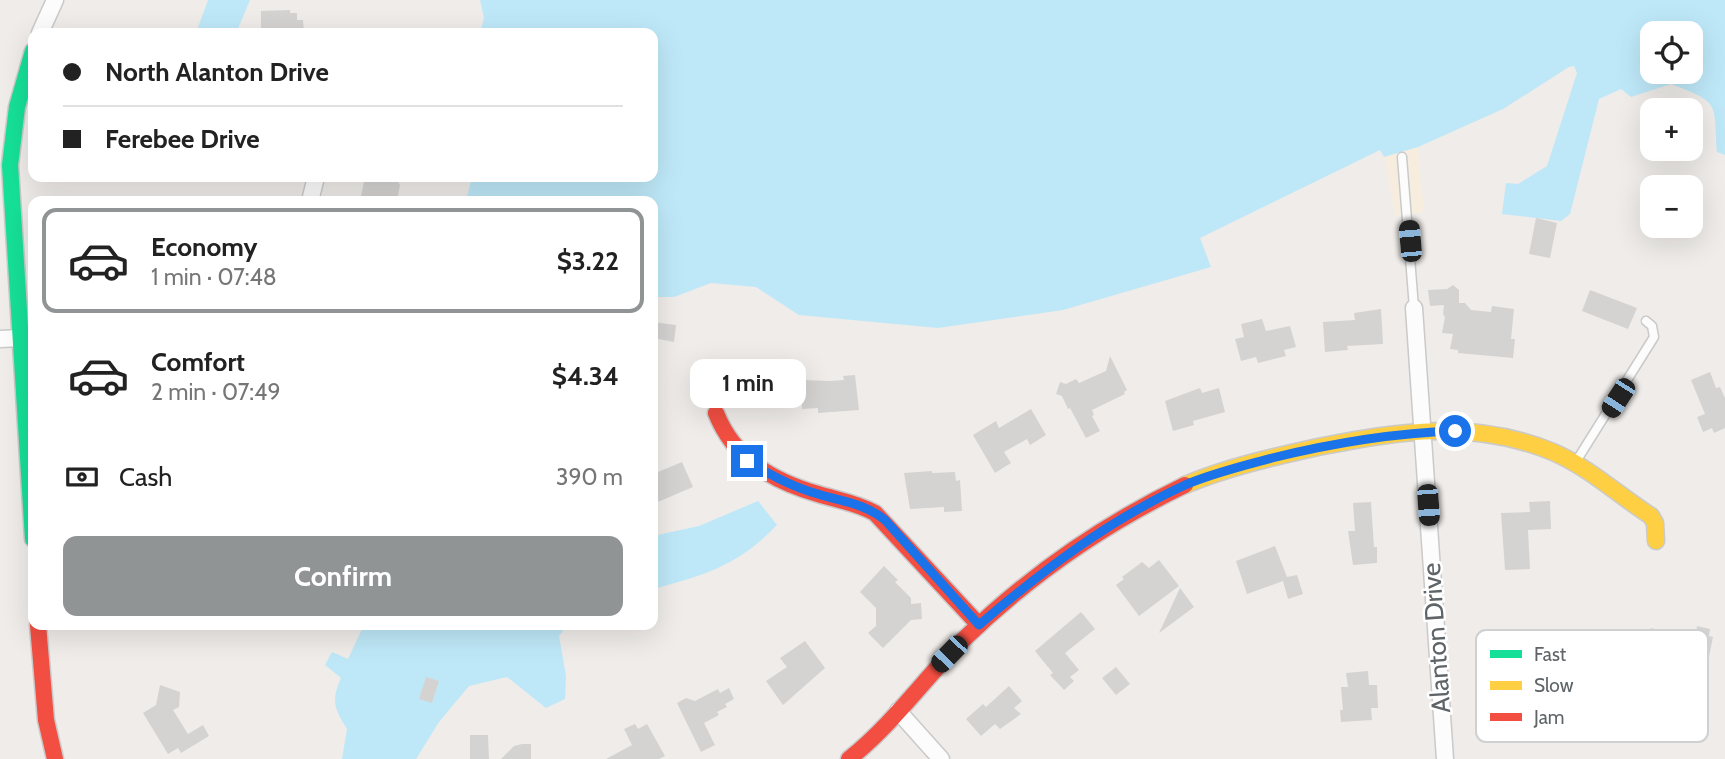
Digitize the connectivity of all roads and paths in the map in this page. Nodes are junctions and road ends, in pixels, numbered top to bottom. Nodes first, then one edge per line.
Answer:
1 (55, 0) edge
2 (42, 28) edge
3 (28, 63) edge
4 (1402, 157) dead end
5 (1414, 308) joint
6 (1646, 321) dead end
7 (21, 338) junction
8 (0, 339) edge
9 (716, 414) dead end
10 (1423, 432) junction
11 (28, 455) edge
12 (1576, 463) junction
13 (1656, 541) dead end
14 (979, 625) junction
15 (38, 630) edge
16 (898, 711) junction
17 (55, 759) edge
18 (849, 759) edge
19 (941, 759) edge
20 (1445, 759) edge

1 - 2 street
3 - 7 street
4 - 5 lane
5 - 10 street, Alanton Drive
6 - 12 lane
7 - 8 street
7 - 11 street
9 - 14 street
10 - 12 street
10 - 14 street
10 - 20 street, Alanton Drive
12 - 13 street
14 - 16 street
15 - 17 street
16 - 18 street
16 - 19 street

